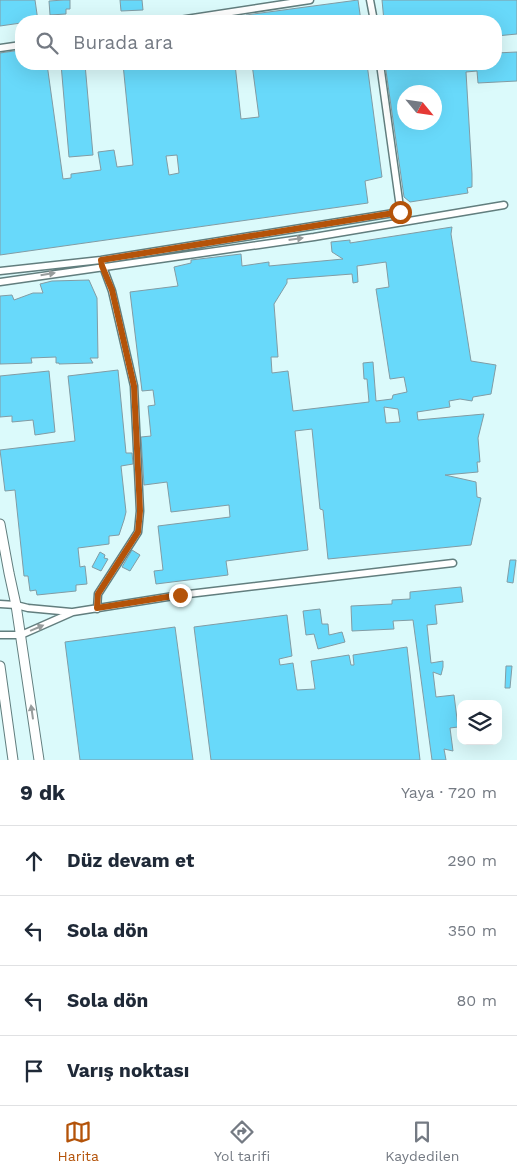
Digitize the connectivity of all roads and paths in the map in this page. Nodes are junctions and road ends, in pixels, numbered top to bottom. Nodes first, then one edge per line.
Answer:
1 (310, 0) edge
2 (370, 0) edge
3 (212, 15) edge
4 (373, 15) edge
5 (15, 46) edge
6 (0, 48) edge
7 (381, 70) edge
8 (504, 205) dead end
9 (400, 212) junction
10 (402, 222) junction
11 (101, 263) junction
12 (0, 271) edge
13 (0, 282) edge
14 (0, 524) edge
15 (453, 563) dead end
16 (0, 604) edge
17 (16, 605) junction
18 (97, 608) junction
19 (73, 612) junction
20 (0, 635) edge
21 (21, 635) junction
22 (0, 666) edge
23 (13, 760) edge
24 (38, 760) edge

1 - 3 street
2 - 4 street
5 - 6 street
7 - 9 street
8 - 10 street
9 - 10 street
9 - 11 street
11 -> 10 street
11 - 12 street
13 -> 11 street
11 - 18 street
14 - 17 street
15 - 18 street
16 - 17 street
17 - 19 street
17 - 21 street
18 - 19 street
21 -> 19 street
20 - 21 street
24 -> 21 street
22 - 23 street

